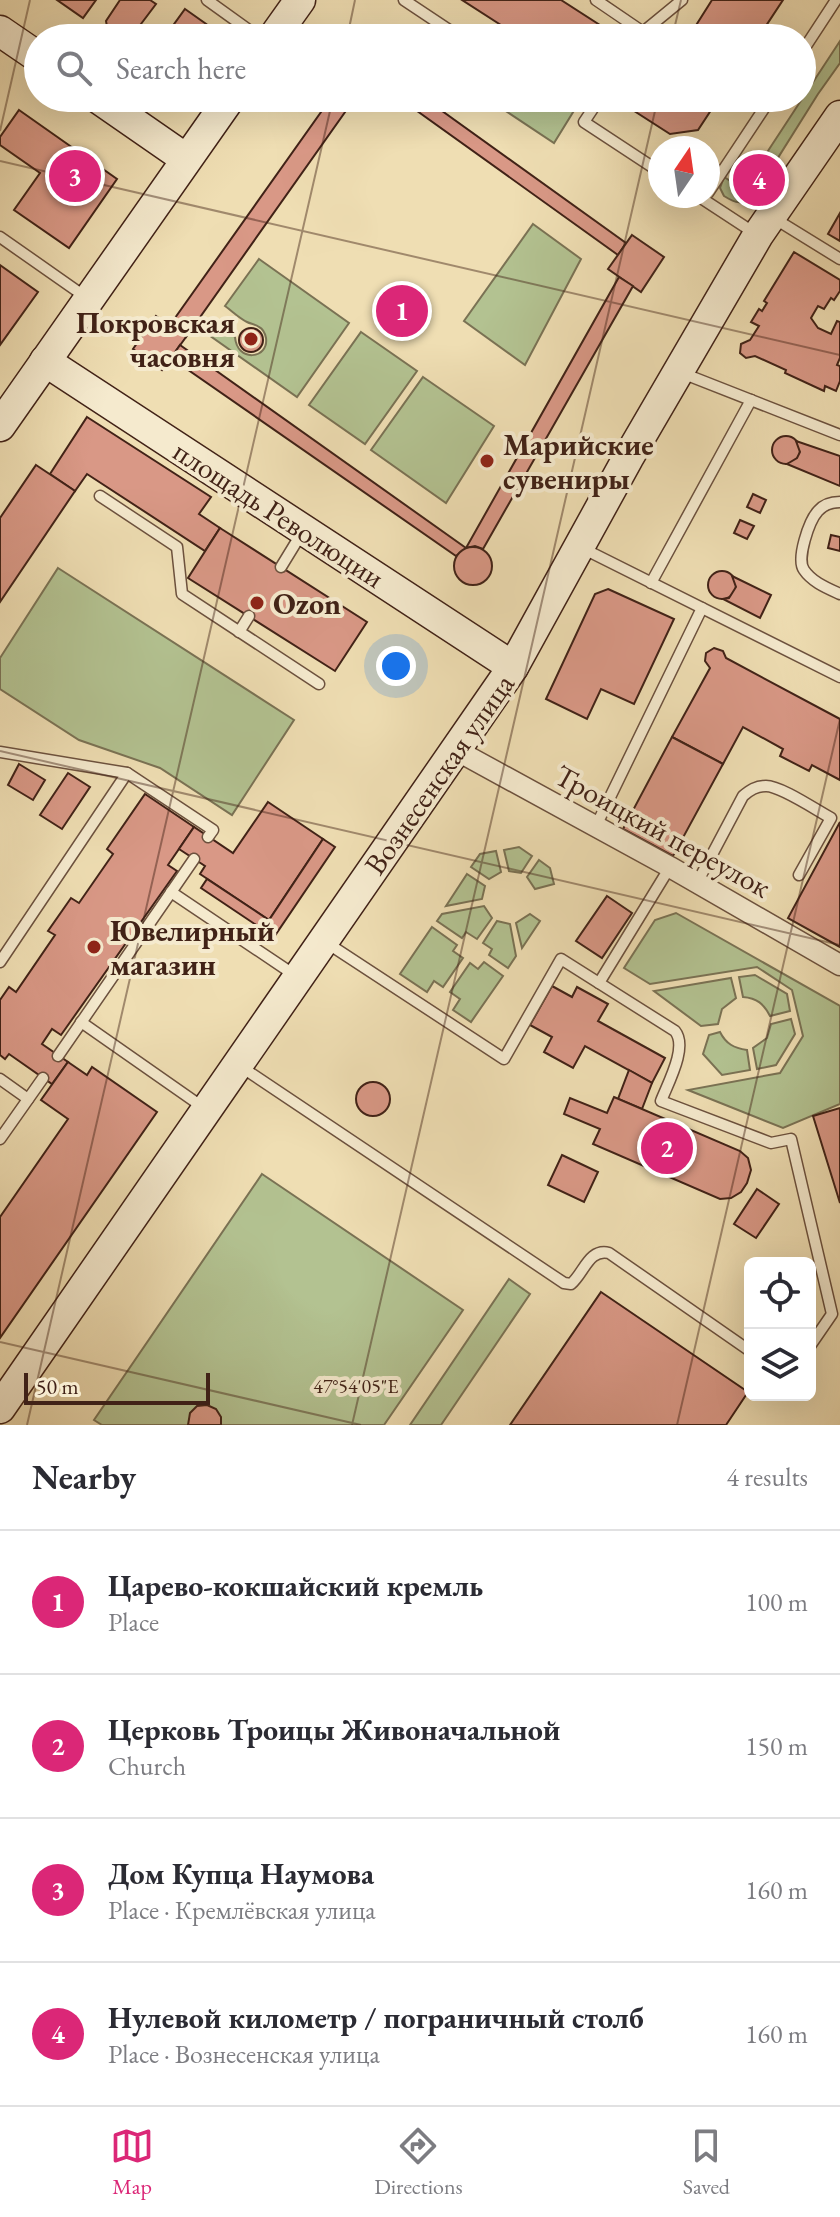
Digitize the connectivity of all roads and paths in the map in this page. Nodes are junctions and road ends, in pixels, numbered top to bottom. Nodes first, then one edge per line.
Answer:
1 (207, 0) edge
2 (300, 0) edge
3 (404, 0) edge
4 (596, 0) edge
5 (682, 0) edge
6 (836, 0) edge
7 (240, 24) edge
8 (283, 24) edge
9 (440, 24) edge
10 (627, 24) edge
11 (654, 24) edge
12 (0, 31) edge
13 (816, 31) edge
14 (24, 47) edge
15 (118, 112) edge
16 (220, 112) edge
17 (591, 112) edge
18 (761, 112) edge
19 (840, 116) edge
20 (186, 159) junction
21 (648, 164) edge
22 (720, 173) edge
23 (720, 204) edge
24 (764, 226) junction
25 (0, 237) edge
26 (840, 259) edge
27 (89, 299) junction
28 (45, 361) junction
29 (679, 371) junction
30 (751, 400) junction
31 (0, 426) edge
32 (840, 435) edge
33 (100, 496) dead end
34 (840, 502) edge
35 (304, 531) junction
36 (580, 547) junction
37 (281, 567) dead end
38 (651, 583) junction
39 (840, 594) edge
40 (702, 608) junction
41 (249, 616) dead end
42 (239, 632) junction
43 (513, 667) junction
44 (840, 677) edge
45 (319, 684) dead end
46 (456, 750) junction
47 (0, 752) edge
48 (127, 773) junction
49 (596, 826) junction
50 (208, 837) dead end
51 (194, 859) dead end
52 (670, 867) junction
53 (799, 875) dead end
54 (697, 883) junction
55 (171, 892) junction
56 (323, 941) junction
57 (0, 962) edge
58 (840, 965) edge
59 (298, 977) junction
60 (599, 983) junction
61 (81, 1022) junction
62 (58, 1056) dead end
63 (238, 1065) junction
64 (43, 1078) dead end
65 (0, 1079) edge
66 (28, 1099) junction
67 (207, 1110) junction
68 (0, 1139) edge
69 (816, 1337) edge
70 (744, 1347) edge
71 (0, 1408) edge

1 - 7 lane
2 - 8 main road
3 - 9 lane
4 - 10 lane
5 - 11 lane
6 - 13 lane
12 - 14 main road
15 - 20 main road
16 - 20 main road
17 - 21 lane
18 - 22 lane
19 - 24 main road, Вознесенская улица
20 - 27 main road
23 - 24 lane
24 - 26 lane
24 - 29 main road, Вознесенская улица
25 - 27 lane
27 - 28 main road
28 - 31 main road
28 - 35 main road, площадь Революции
29 - 30 lane
29 - 36 main road, Вознесенская улица
30 - 32 lane
30 - 38 lane
33 - 42 lane
34 - 39 lane
35 - 37 lane
35 - 43 main road, площадь Революции
36 - 38 lane
36 - 43 main road, Вознесенская улица
38 - 40 lane
40 - 44 lane
40 - 49 lane
41 - 42 lane
42 - 45 lane
43 - 46 main road, Вознесенская улица
46 - 49 street, Троицкий переулок
46 - 56 main road, Вознесенская улица
47 - 48 lane
48 - 50 lane
48 - 57 lane
49 - 52 street, Троицкий переулок
51 - 55 lane
52 - 54 street, Троицкий переулок
52 - 60 lane
53 - 54 lane
54 - 58 street, Троицкий переулок
55 - 59 lane
55 - 61 lane
56 - 59 main road, Вознесенская улица
56 - 60 lane
59 - 63 main road, Вознесенская улица
60 - 69 lane
61 - 62 lane
61 - 67 lane
63 - 67 main road, Вознесенская улица
63 - 70 lane
64 - 66 lane
65 - 66 lane
66 - 68 lane
67 - 71 main road, Вознесенская улица

